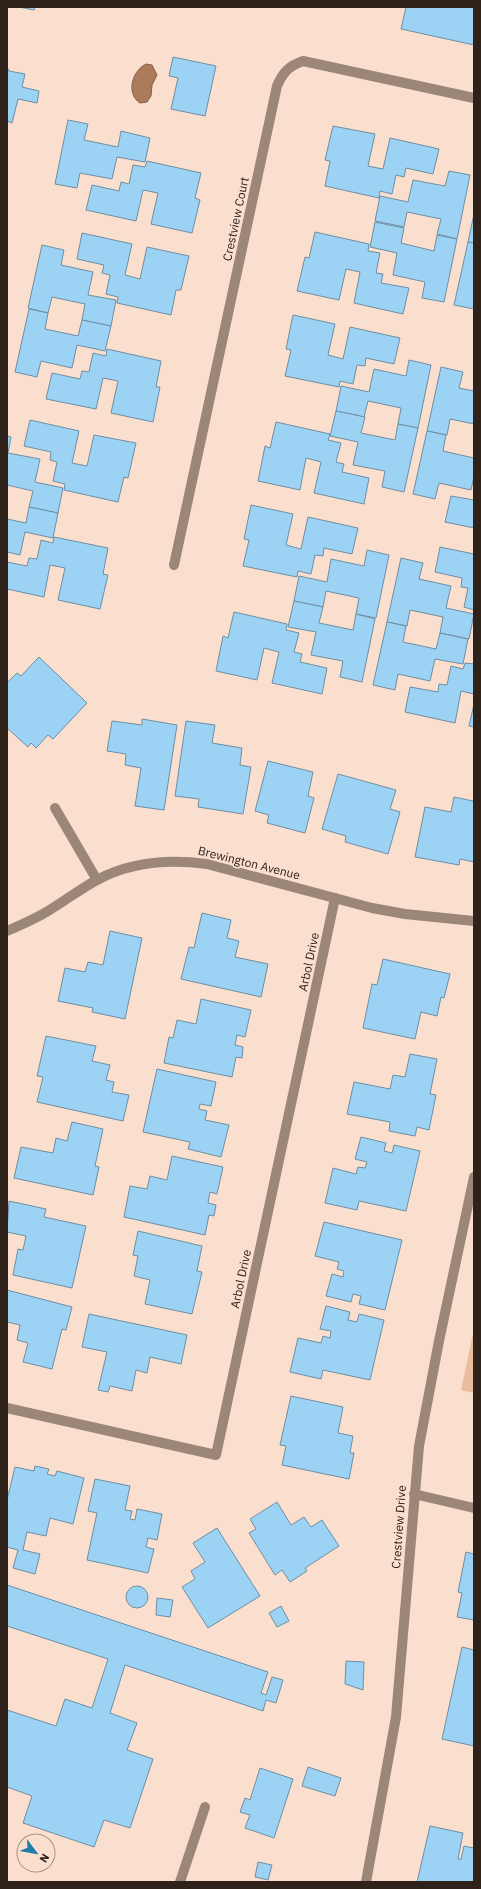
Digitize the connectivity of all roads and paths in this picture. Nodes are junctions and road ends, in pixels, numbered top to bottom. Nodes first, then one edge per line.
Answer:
1 (474, 98) edge
2 (174, 565) dead end
3 (55, 808) dead end
4 (97, 880) junction
5 (335, 898) junction
6 (474, 921) edge
7 (7, 931) edge
8 (474, 1177) edge
9 (7, 1408) edge
10 (414, 1494) junction
11 (474, 1508) edge
12 (205, 1807) dead end
13 (180, 1882) edge
14 (366, 1882) edge

1 - 2 street, Crestview Court
3 - 4 street
4 - 5 street, Brewington Avenue
4 - 7 street, Brewington Avenue
5 - 6 street, Brewington Avenue
5 - 9 street, Arbol Drive
8 - 10 street, Crestview Drive
10 - 11 street
10 - 14 street, Crestview Drive
12 - 13 street

